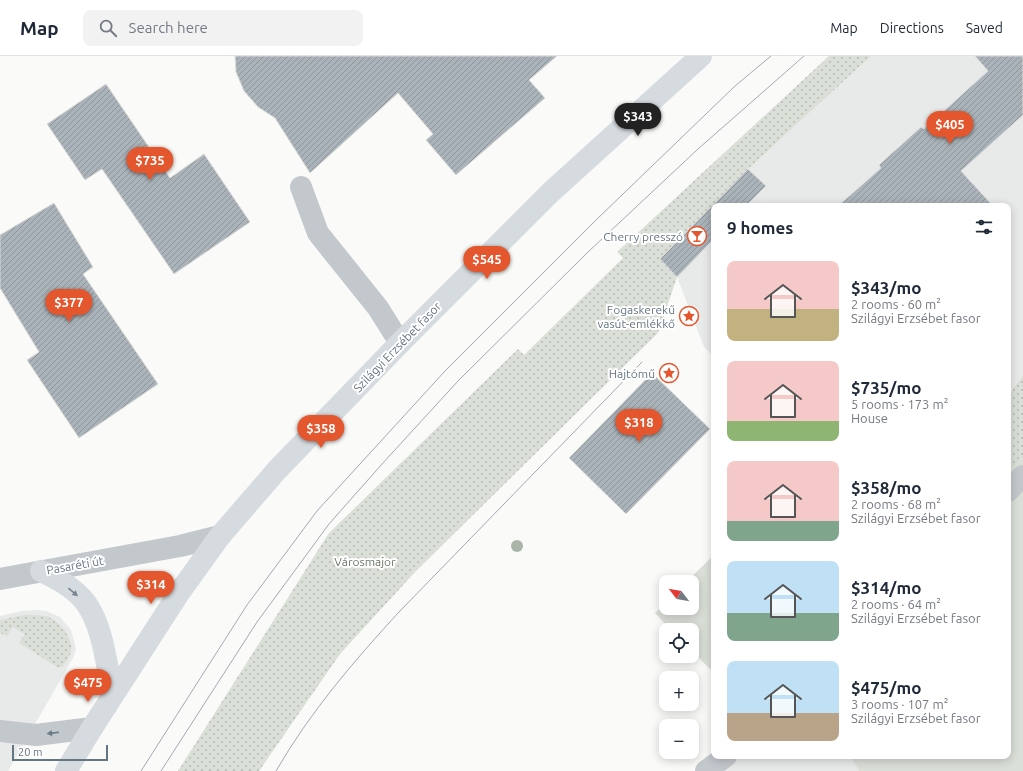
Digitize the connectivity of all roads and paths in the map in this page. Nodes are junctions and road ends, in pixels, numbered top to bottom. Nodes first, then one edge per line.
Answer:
1 (701, 56) edge
2 (302, 187) dead end
3 (400, 343) junction
4 (1023, 476) edge
5 (1011, 488) edge
6 (220, 536) junction
7 (41, 571) junction
8 (0, 579) edge
9 (113, 695) junction
10 (92, 728) junction
11 (0, 731) edge
12 (722, 759) edge
13 (66, 771) edge
14 (706, 771) edge

1 - 3 main road, Szilágyi Erzsébet fasor
2 - 3 street
3 - 6 main road, Szilágyi Erzsébet fasor
4 - 5 street
6 - 7 street, Pasaréti út
6 - 9 main road, Szilágyi Erzsébet fasor
7 - 8 street, Pasaréti út
7 -> 9 main road
9 - 10 main road, Szilágyi Erzsébet fasor
10 -> 11 street
10 - 13 main road, Szilágyi Erzsébet fasor
12 - 14 street

